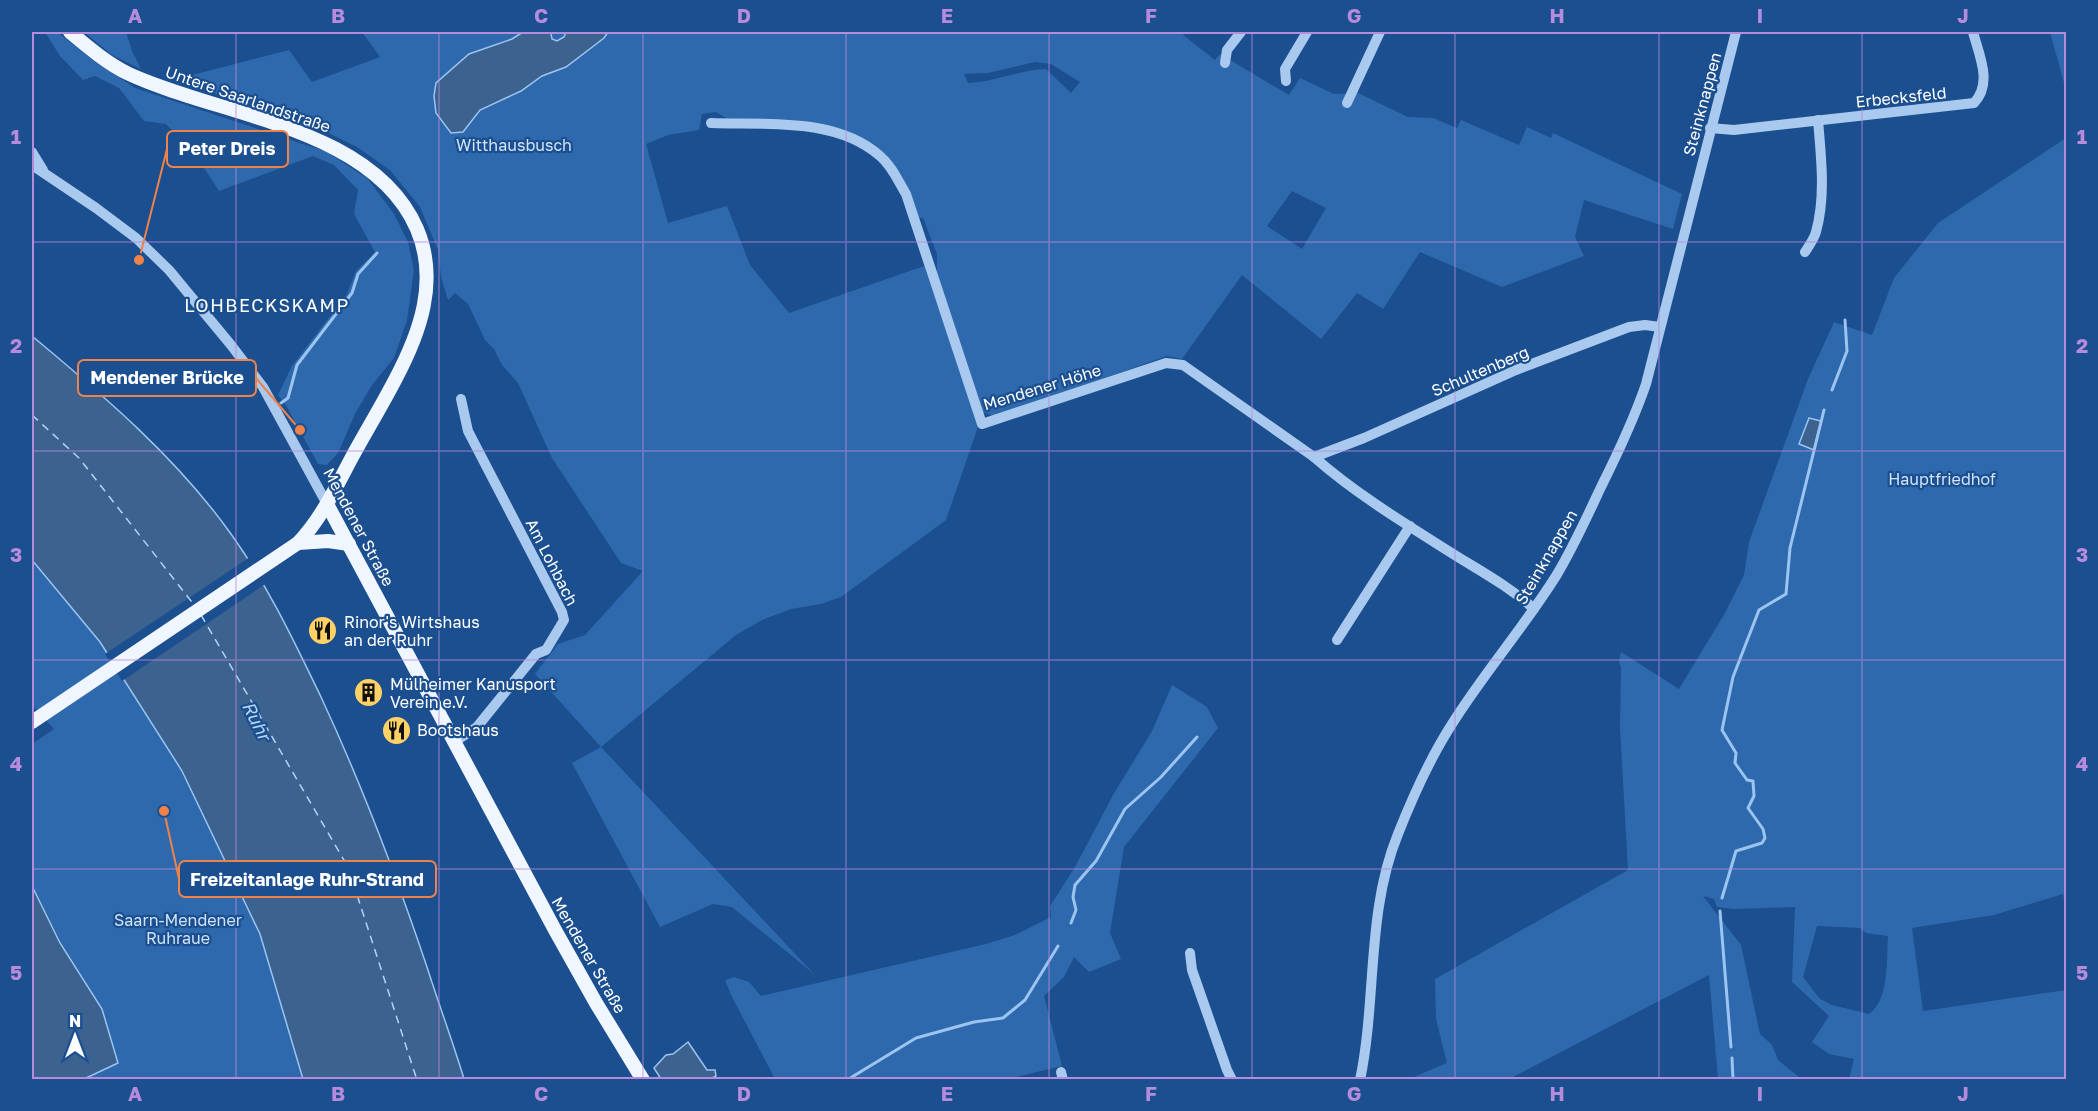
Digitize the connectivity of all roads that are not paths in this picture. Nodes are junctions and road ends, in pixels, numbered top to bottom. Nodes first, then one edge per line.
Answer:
1 (70, 32) edge
2 (1241, 32) edge
3 (1306, 32) edge
4 (1380, 32) edge
5 (1736, 32) edge
6 (1973, 32) edge
7 (1225, 63) dead end
8 (1286, 81) dead end
9 (1347, 103) dead end
10 (1818, 120) junction
11 (711, 123) dead end
12 (1710, 128) junction
13 (32, 152) edge
14 (32, 165) edge
15 (45, 173) junction
16 (1805, 252) dead end
17 (1660, 327) junction
18 (461, 399) dead end
19 (1314, 457) junction
20 (327, 504) junction
21 (1410, 526) junction
22 (348, 544) junction
23 (295, 546) junction
24 (1534, 609) junction
25 (1337, 640) dead end
26 (32, 722) edge
27 (454, 742) junction
28 (1190, 953) dead end
29 (643, 1080) edge
30 (1232, 1080) edge
31 (1360, 1080) edge

1 - 20 main road, Untere Saarlandstraße
2 - 7 street
3 - 8 street
4 - 9 street
5 - 12 street, Steinknappen
6 - 10 street, Erbecksfeld
10 - 12 street, Erbecksfeld
10 - 16 street
11 - 19 street, Mendener Höhe
12 - 17 street, Steinknappen
13 - 15 street, Mendener Straße
14 - 15 street, Mendener Straße
15 - 20 street, Mendener Straße
17 - 19 street, Schultenberg
17 - 24 street, Steinknappen
18 - 27 street, Am Lohbach
19 - 21 street, Mendener Höhe
20 - 22 main road, Mendener Straße
20 - 23 main road, Untere Saarlandstraße
21 - 24 street, Mendener Höhe
21 - 25 street
22 - 23 main road
22 - 27 main road, Mendener Straße
23 - 26 main road
24 - 31 street, Steinknappen
27 - 29 main road, Mendener Straße
28 - 30 street

